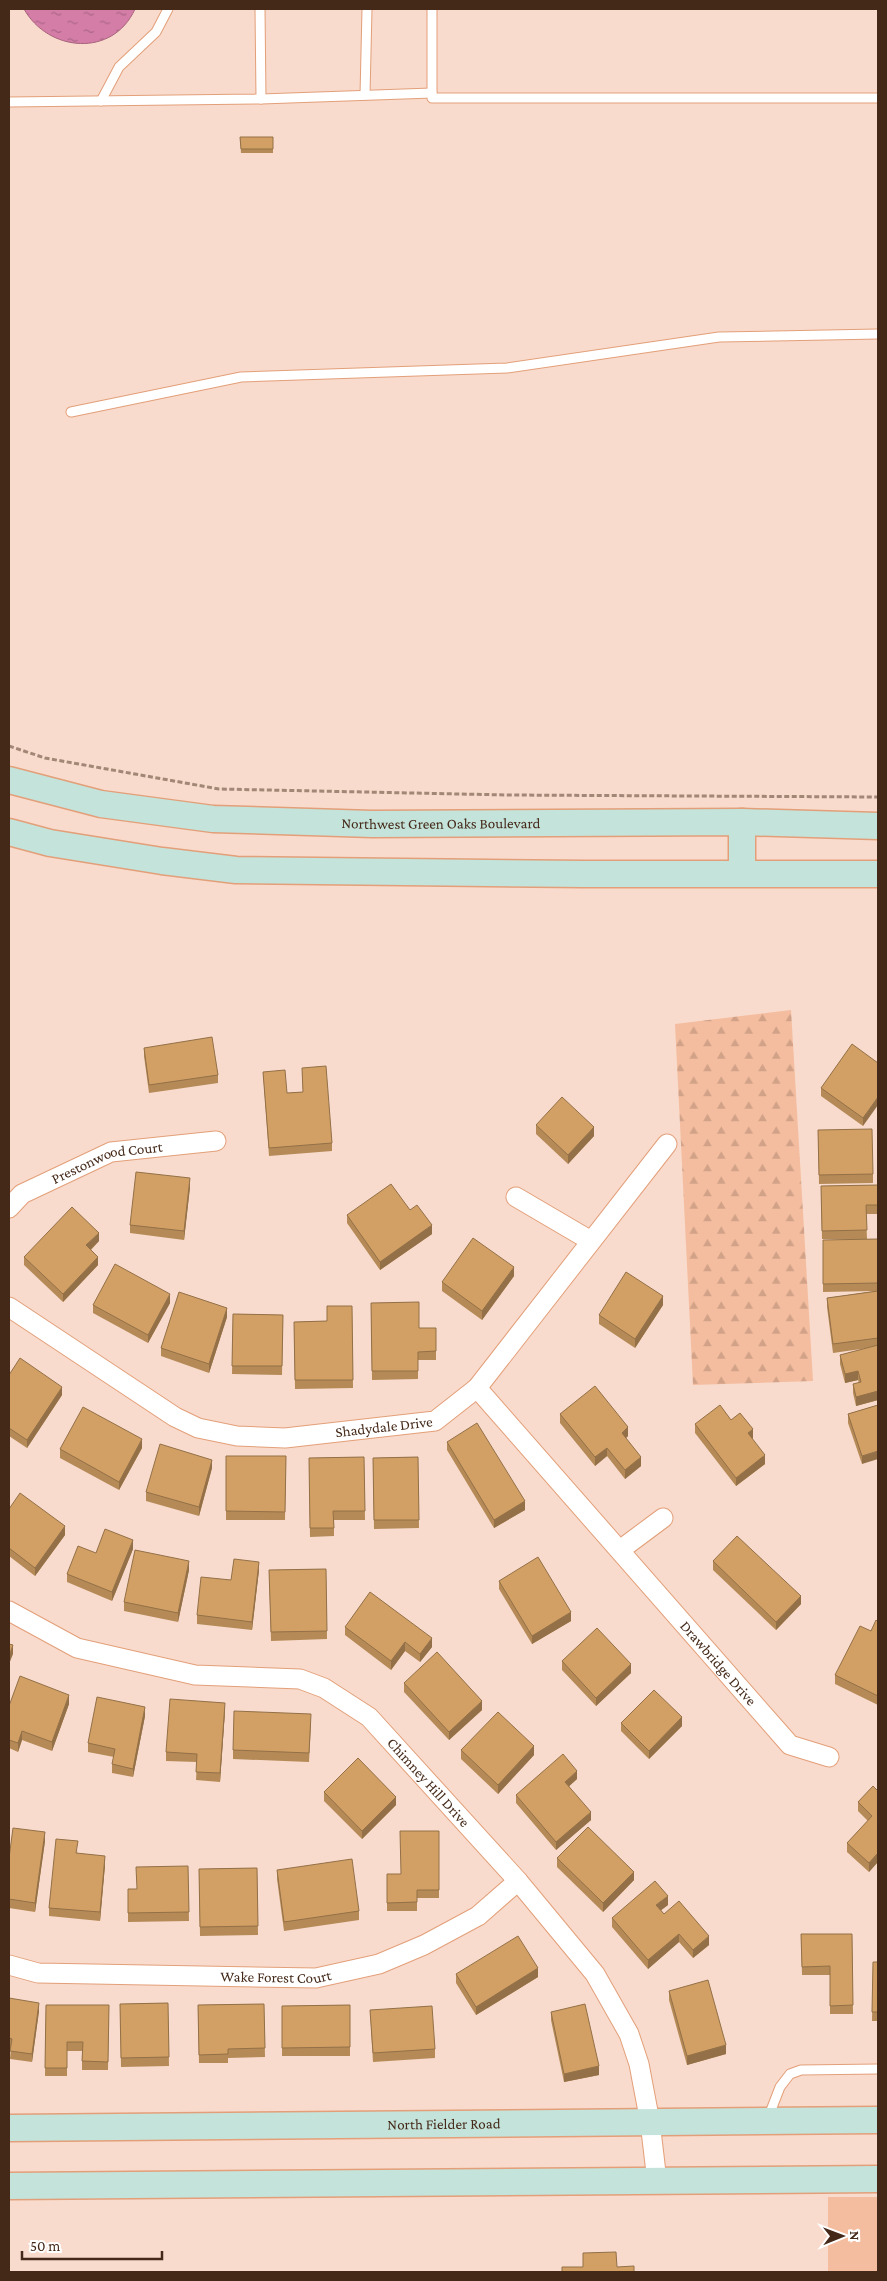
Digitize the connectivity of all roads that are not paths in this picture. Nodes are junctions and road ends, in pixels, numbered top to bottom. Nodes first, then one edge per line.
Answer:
1 (168, 9) edge
2 (260, 9) edge
3 (367, 9) edge
4 (432, 9) edge
5 (432, 93) junction
6 (365, 95) junction
7 (878, 98) edge
8 (261, 99) junction
9 (101, 101) junction
10 (9, 102) edge
11 (878, 334) edge
12 (71, 412) dead end
13 (9, 780) edge
14 (742, 822) junction
15 (878, 826) edge
16 (9, 832) edge
17 (742, 872) junction
18 (878, 874) edge
19 (216, 1140) dead end
20 (667, 1144) dead end
21 (516, 1197) dead end
22 (9, 1208) edge
23 (591, 1241) junction
24 (9, 1307) edge
25 (477, 1388) junction
26 (664, 1518) dead end
27 (620, 1550) junction
28 (9, 1611) edge
29 (829, 1757) dead end
30 (518, 1880) junction
31 (9, 1965) edge
32 (878, 2069) edge
33 (878, 2120) edge
34 (767, 2121) junction
35 (650, 2122) junction
36 (9, 2128) edge
37 (878, 2179) edge
38 (657, 2181) junction
39 (9, 2186) edge

1 - 9 lane
2 - 8 lane
3 - 6 lane
4 - 5 lane
5 - 6 lane
5 - 7 lane
6 - 8 lane
8 - 9 lane
9 - 10 lane
11 - 12 lane
13 - 14 main road, Northwest Green Oaks Boulevard
14 - 15 main road, Northwest Green Oaks Boulevard
14 - 17 main road
16 - 17 main road
17 - 18 main road
19 - 22 street, Prestonwood Court
20 - 23 street, Shadydale Drive
21 - 23 street
23 - 25 street, Shadydale Drive
24 - 25 street, Shadydale Drive
25 - 27 street, Drawbridge Drive
26 - 27 street
27 - 29 street, Drawbridge Drive
28 - 30 street, Chimney Hill Drive
30 - 31 street, Wake Forest Court
30 - 35 street, Chimney Hill Drive
32 - 34 lane
33 - 34 main road, North Fielder Road
34 - 35 main road, North Fielder Road
35 - 36 main road, North Fielder Road
35 - 38 street, Chimney Hill Drive
37 - 38 main road
38 - 39 main road

